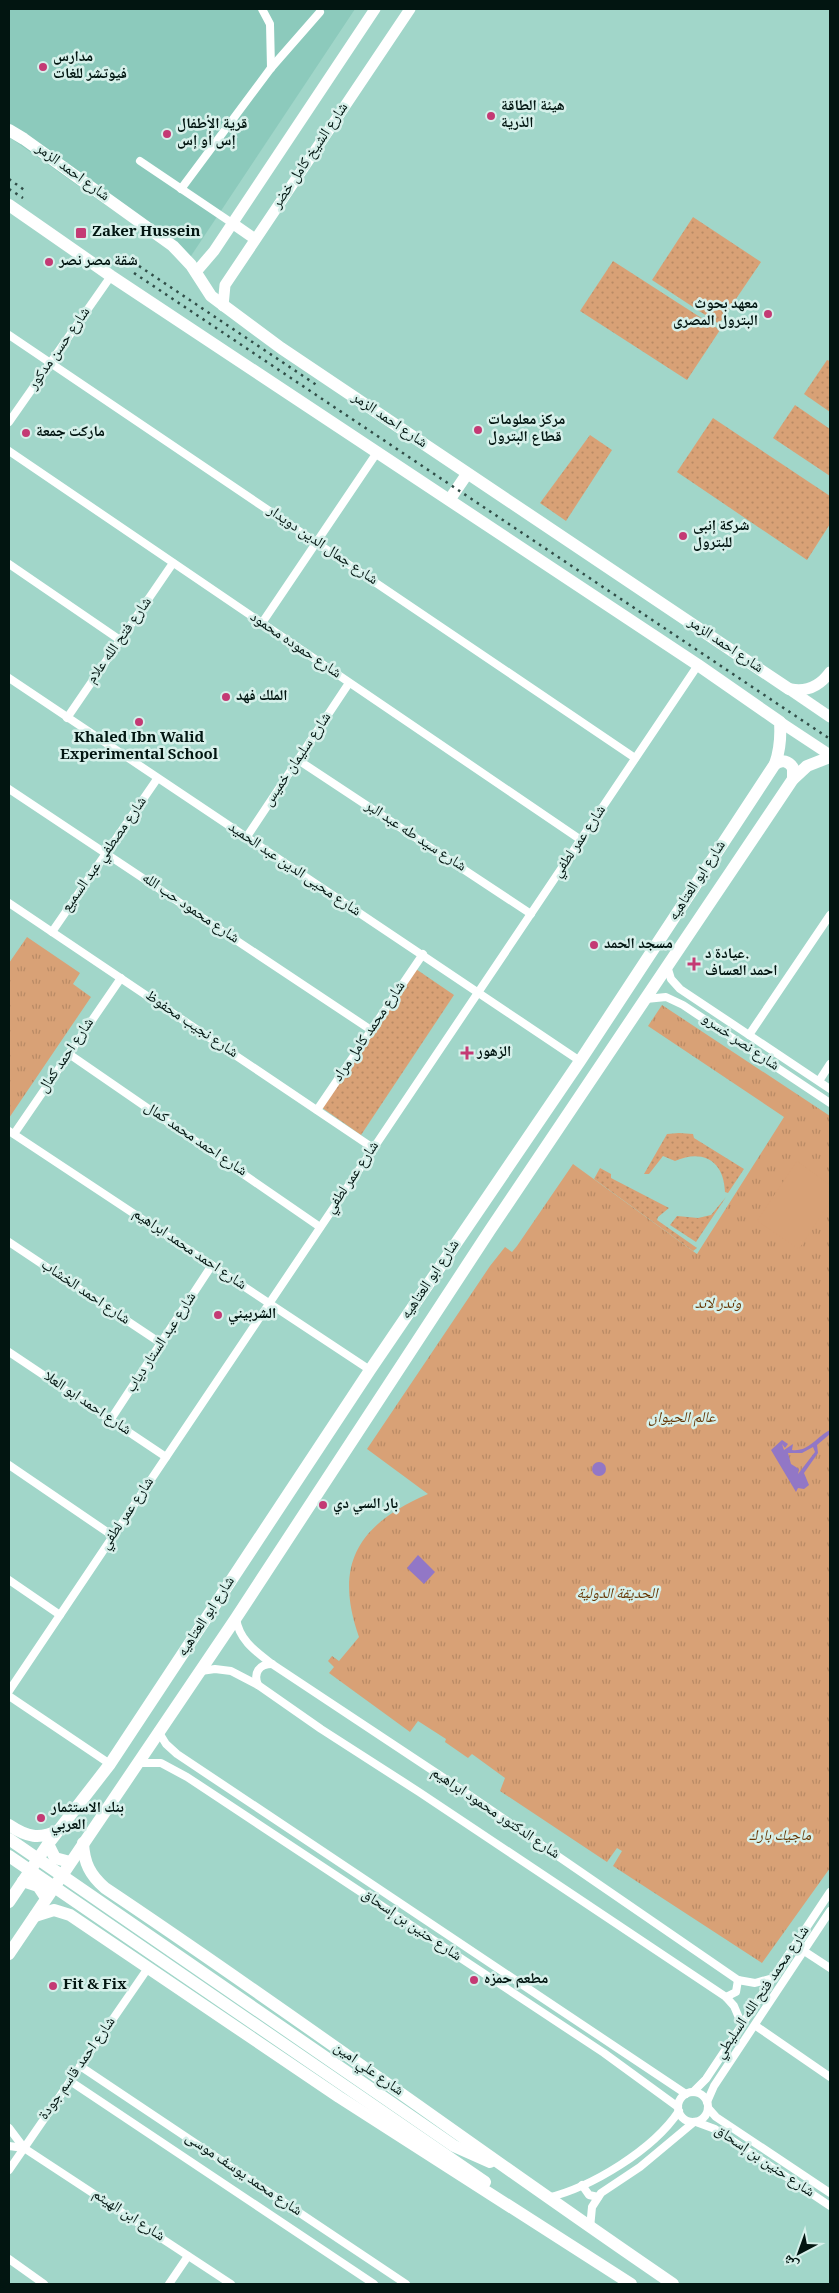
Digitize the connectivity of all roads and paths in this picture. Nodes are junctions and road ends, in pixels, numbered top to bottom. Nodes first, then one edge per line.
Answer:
1 (262, 9) edge
2 (375, 9) edge
3 (410, 9) edge
4 (320, 12) dead end
5 (271, 68) junction
6 (9, 130) edge
7 (140, 161) dead end
8 (181, 189) junction
9 (9, 205) edge
10 (232, 223) junction
11 (255, 239) junction
12 (196, 272) junction
13 (111, 276) junction
14 (223, 306) junction
15 (9, 335) edge
16 (50, 363) junction
17 (9, 422) edge
18 (9, 451) edge
19 (378, 451) junction
20 (467, 474) junction
21 (450, 499) junction
22 (316, 542) junction
23 (9, 564) edge
24 (173, 564) junction
25 (262, 623) junction
26 (120, 640) junction
27 (698, 665) junction
28 (830, 672) edge
29 (9, 678) edge
30 (349, 683) junction
31 (789, 689) junction
32 (830, 717) edge
33 (66, 718) junction
34 (780, 722) junction
35 (830, 756) edge
36 (635, 758) junction
37 (298, 760) junction
38 (775, 764) junction
39 (158, 779) junction
40 (793, 779) junction
41 (9, 788) edge
42 (246, 838) junction
43 (581, 840) junction
44 (106, 853) junction
45 (9, 902) edge
46 (531, 914) junction
47 (830, 915) edge
48 (52, 932) junction
49 (422, 954) junction
50 (667, 966) junction
51 (120, 978) junction
52 (479, 992) junction
53 (690, 996) junction
54 (646, 999) junction
55 (683, 1005) junction
56 (371, 1030) junction
57 (749, 1035) junction
58 (69, 1054) junction
59 (580, 1061) junction
60 (830, 1064) edge
61 (819, 1081) junction
62 (830, 1089) edge
63 (830, 1103) edge
64 (317, 1110) junction
65 (12, 1132) edge
66 (373, 1148) junction
67 (320, 1227) junction
68 (9, 1242) edge
69 (212, 1265) junction
70 (269, 1304) junction
71 (162, 1344) junction
72 (9, 1352) edge
73 (370, 1370) junction
74 (111, 1419) junction
75 (166, 1457) junction
76 (9, 1465) edge
77 (113, 1536) junction
78 (9, 1580) edge
79 (60, 1615) junction
80 (236, 1618) junction
81 (272, 1664) junction
82 (199, 1671) junction
83 (258, 1685) junction
84 (9, 1691) edge
85 (9, 1696) edge
86 (158, 1732) junction
87 (177, 1754) junction
88 (110, 1764) junction
89 (136, 1764) junction
90 (170, 1766) junction
91 (9, 1825) edge
92 (61, 1829) junction
93 (9, 1839) edge
94 (83, 1843) junction
95 (48, 1844) junction
96 (9, 1856) edge
97 (70, 1862) junction
98 (23, 1881) junction
99 (830, 1892) edge
100 (9, 1898) edge
101 (46, 1898) junction
102 (123, 1900) junction
103 (830, 1911) edge
104 (35, 1916) junction
105 (104, 1938) junction
106 (804, 1951) junction
107 (9, 1954) edge
108 (148, 1968) junction
109 (830, 1968) edge
110 (773, 1978) junction
111 (738, 1980) junction
112 (227, 1996) junction
113 (726, 1997) junction
114 (742, 2025) junction
115 (756, 2026) junction
116 (80, 2066) junction
117 (830, 2077) edge
118 (70, 2081) junction
119 (689, 2093) junction
120 (708, 2105) junction
121 (678, 2109) junction
122 (695, 2122) junction
123 (9, 2128) edge
124 (9, 2146) edge
125 (24, 2148) junction
126 (502, 2167) junction
127 (9, 2170) edge
128 (582, 2185) junction
129 (830, 2193) edge
130 (598, 2197) junction
131 (546, 2198) junction
132 (830, 2206) edge
133 (517, 2212) junction
134 (590, 2228) junction
135 (188, 2256) junction
136 (9, 2260) edge
137 (44, 2284) edge
138 (169, 2284) edge
139 (231, 2284) edge
140 (374, 2284) edge
141 (406, 2284) edge
142 (631, 2284) edge
143 (673, 2284) edge

1 - 5 street
2 - 10 main road, شارع الشيخ كامل خضر
3 - 11 main road, شارع الشيخ كامل خضر
4 - 5 street
5 - 8 street
6 - 12 main road, شارع احمد الزمر
7 - 8 street
8 - 10 street
9 - 13 main road, شارع احمد الزمر
10 - 11 main road
10 - 12 main road, شارع الشيخ كامل خضر
11 - 14 main road, شارع الشيخ كامل خضر
12 - 14 main road, شارع احمد الزمر
13 - 16 street, شارع حسن مدكور
13 - 19 main road, شارع احمد الزمر
14 - 20 main road, شارع احمد الزمر
15 - 16 street, شارع جمال الدين دويدار
16 - 17 street, شارع حسن مدكور
16 - 22 street, شارع جمال الدين دويدار
18 - 24 street, شارع حموده محمود
19 - 21 main road, شارع احمد الزمر
19 - 22 street
20 - 21 main road
20 - 31 main road, شارع احمد الزمر
21 - 27 main road, شارع احمد الزمر
22 - 25 street
22 - 36 street, شارع جمال الدين دويدار
23 - 26 street
24 - 25 street, شارع حموده محمود
24 - 26 street, شارع فتح الله علام
25 - 30 street, شارع حموده محمود
26 - 33 street, شارع فتح الله علام
27 - 34 main road, شارع احمد الزمر
27 - 36 street, شارع عمر لطفي
28 - 31 main road
29 - 33 street, شارع محيى الدين عبد الحميد
30 - 37 street, شارع سليمان خميس
30 - 43 street, شارع حموده محمود
31 - 32 main road
33 - 39 street, شارع محيى الدين عبد الحميد
34 - 35 main road
34 - 38 main road, شارع ابو العتاهيه
35 - 40 main road, شارع ابو العتاهيه
36 - 43 street, شارع عمر لطفي
37 - 42 street, شارع سليمان خميس
37 - 46 street, شارع سيد طه عبد البر
38 - 40 main road
38 - 59 main road, شارع ابو العتاهيه
39 - 42 street, شارع محيى الدين عبد الحميد
39 - 44 street, شارع مصطفي عبد السميع
40 - 50 main road, شارع ابو العتاهيه
41 - 44 street, شارع محمود حب الله
42 - 49 street, شارع محيى الدين عبد الحميد
43 - 46 street, شارع عمر لطفي
44 - 48 street, شارع مصطفي عبد السميع
44 - 56 street, شارع محمود حب الله
45 - 48 street, شارع نجيب محفوظ
46 - 52 street, شارع عمر لطفي
47 - 57 street
48 - 51 street, شارع نجيب محفوظ
49 - 52 street, شارع محيى الدين عبد الحميد
49 - 56 street, شارع محمد كامل مراد
50 - 53 street, شارع نصر خسرو
50 - 54 main road, شارع ابو العتاهيه
51 - 58 street, شارع احمد كمال
51 - 64 street, شارع نجيب محفوظ
52 - 59 street, شارع محيى الدين عبد الحميد
52 - 66 street, شارع عمر لطفي
53 - 55 street
53 - 57 street, شارع نصر خسرو
54 - 55 street, شارع نصر خسرو
54 - 80 main road, شارع ابو العتاهيه
55 - 63 street, شارع نصر خسرو
56 - 64 street, شارع محمد كامل مراد
57 - 61 street, شارع نصر خسرو
58 - 65 street, شارع احمد كمال
58 - 67 street, شارع احمد محمد كمال
59 - 73 main road, شارع ابو العتاهيه
60 - 61 street
61 - 62 street, شارع نصر خسرو
64 - 66 street, شارع نجيب محفوظ
65 - 69 street, شارع احمد محمد ابراهيم
66 - 67 street, شارع عمر لطفي
67 - 70 street, شارع عمر لطفي
68 - 71 street, شارع احمد الخشاب
69 - 70 street, شارع احمد محمد ابراهيم
69 - 71 street, شارع عبد الستار دياب
70 - 73 street, شارع احمد محمد ابراهيم
70 - 75 street, شارع عمر لطفي
71 - 74 street, شارع عبد الستار دياب
72 - 74 street, شارع احمد ابو العلا
73 - 88 main road, شارع ابو العتاهيه
74 - 75 street, شارع احمد ابو العلا
75 - 77 street, شارع عمر لطفي
76 - 77 street
77 - 79 street, شارع عمر لطفي
78 - 79 street
79 - 84 street, شارع عمر لطفي
80 - 81 street, شارع الدكتور محمود ابراهيم
80 - 82 main road, شارع ابو العتاهيه
81 - 83 street
81 - 111 street, شارع الدكتور محمود ابراهيم
82 - 83 street, شارع الدكتور محمود ابراهيم
82 - 86 main road, شارع ابو العتاهيه
83 - 113 street, شارع الدكتور محمود ابراهيم
85 - 88 street
86 - 87 street, شارع حنين بن إسحاق
86 - 89 main road, شارع ابو العتاهيه
87 - 90 street
87 - 119 street, شارع حنين بن إسحاق
88 - 92 main road, شارع ابو العتاهيه
89 - 90 street, شارع حنين بن إسحاق
89 - 94 main road, شارع ابو العتاهيه
90 - 121 street, شارع حنين بن إسحاق
91 - 92 main road
92 - 95 main road, شارع ابو العتاهيه
93 - 112 main road
94 - 97 main road, شارع ابو العتاهيه
94 - 102 main road, شارع علي امين
95 - 97 main road
95 - 98 main road, شارع ابو العتاهيه
96 - 112 main road
97 - 101 main road, شارع ابو العتاهيه
98 - 100 main road, شارع ابو العتاهيه
98 - 101 main road
99 - 110 street, شارع محمد فتح الله السليطي
101 - 104 main road, شارع ابو العتاهيه
102 - 105 main road
102 - 126 main road, شارع علي امين
103 - 106 street, شارع محمد فتح الله السليطي
104 - 105 main road
104 - 107 main road, شارع ابو العتاهيه
105 - 108 main road
106 - 109 street
106 - 115 street, شارع محمد فتح الله السليطي
108 - 116 street, شارع احمد قاسم جودة
108 - 133 main road
110 - 111 street
110 - 114 street, شارع محمد فتح الله السليطي
111 - 113 street
112 - 126 main road
112 - 133 main road
113 - 114 street, شارع الدكتور محمود ابراهيم
114 - 119 street, شارع محمد فتح الله السليطي
115 - 117 street
115 - 120 street, شارع محمد فتح الله السليطي
116 - 118 street, شارع احمد قاسم جودة
116 - 141 street, شارع محمد يوسف موسى
118 - 125 street, شارع احمد قاسم جودة
118 - 140 street, شارع محمد يوسف موسى
119 - 120 street
119 - 121 street
120 - 122 street
120 - 129 street, شارع حنين بن إسحاق
121 - 122 street
121 - 128 street
122 - 130 street
122 - 132 street, شارع حنين بن إسحاق
123 - 125 street, شارع ابن الهيثم
124 - 125 street, شارع ابن الهيثم
125 - 127 street, شارع احمد قاسم جودة
125 - 135 street, شارع ابن الهيثم
126 - 131 main road, شارع علي امين
128 - 130 street
128 - 131 street
130 - 134 street
131 - 134 main road, شارع علي امين
133 - 142 main road
134 - 143 main road, شارع علي امين
135 - 138 street
135 - 139 street, شارع ابن الهيثم
136 - 137 street

